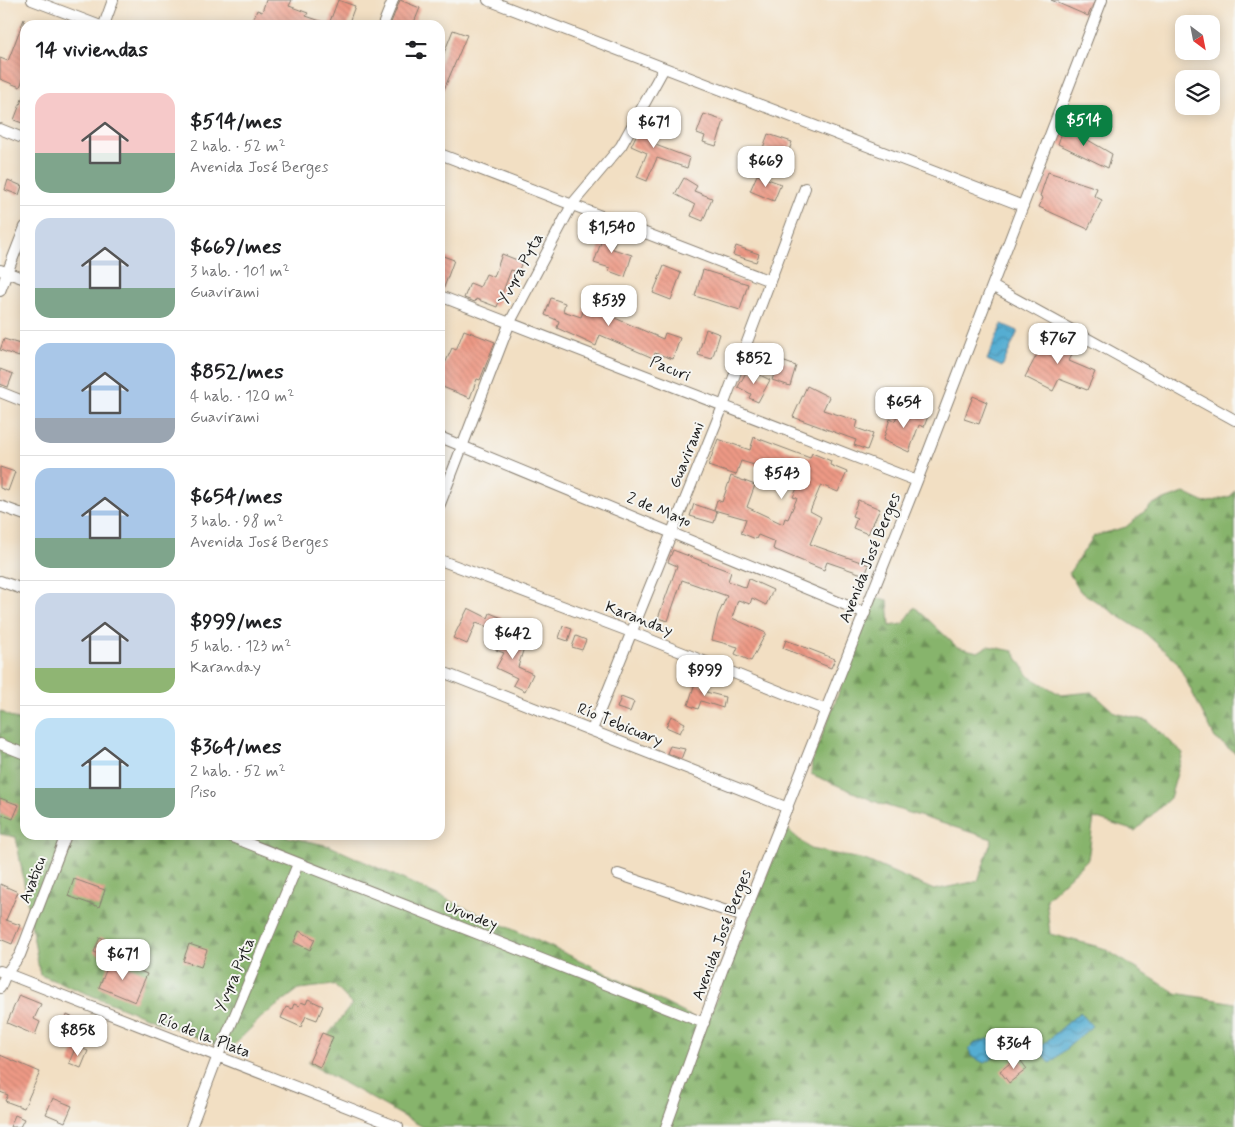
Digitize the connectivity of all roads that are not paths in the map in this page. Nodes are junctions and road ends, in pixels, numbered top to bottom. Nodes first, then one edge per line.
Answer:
1 (32, 0) edge
2 (113, 0) edge
3 (393, 0) edge
4 (488, 0) edge
5 (1102, 0) edge
6 (85, 20) edge
7 (106, 20) edge
8 (385, 20) edge
9 (664, 68) junction
10 (0, 130) edge
11 (20, 137) edge
12 (445, 156) edge
13 (805, 188) dead end
14 (573, 204) junction
15 (1023, 206) junction
16 (20, 237) edge
17 (4, 271) edge
18 (20, 277) edge
19 (770, 281) junction
20 (992, 286) junction
21 (0, 291) edge
22 (445, 298) edge
23 (510, 322) junction
24 (0, 392) edge
25 (20, 400) edge
26 (723, 406) junction
27 (1235, 420) edge
28 (445, 439) edge
29 (462, 446) junction
30 (917, 481) junction
31 (445, 491) edge
32 (0, 506) edge
33 (20, 513) edge
34 (672, 531) junction
35 (445, 562) edge
36 (0, 581) edge
37 (20, 588) edge
38 (865, 612) junction
39 (631, 632) junction
40 (445, 673) edge
41 (826, 710) junction
42 (592, 730) junction
43 (0, 744) edge
44 (20, 752) edge
45 (788, 808) junction
46 (64, 840) edge
47 (239, 840) edge
48 (298, 864) junction
49 (618, 874) dead end
50 (744, 917) junction
51 (3, 972) edge
52 (0, 988) edge
53 (704, 1023) junction
54 (217, 1058) junction
55 (191, 1127) edge
56 (398, 1127) edge
57 (666, 1127) edge

1 - 6 street
2 - 7 street
3 - 8 street
4 - 9 street
5 - 15 street, Avenida José Berges
9 - 14 street, Yvyra Pyta
9 - 15 street
10 - 11 street
12 - 14 street
13 - 19 street, Guavirami
14 - 19 street
14 - 23 street, Yvyra Pyta
15 - 20 street, Avenida José Berges
16 - 17 street
17 - 18 street
17 - 21 street
19 - 26 street, Guavirami
20 - 27 street
20 - 30 street, Avenida José Berges
22 - 23 street, Pacuri
23 - 26 street, Pacuri
23 - 29 street, Yvyra Pyta
24 - 25 street
26 - 30 street, Pacuri
26 - 34 street, Guavirami
28 - 29 street, 2 de Mayo
29 - 31 street, Yvyra Pyta
29 - 34 street, 2 de Mayo
30 - 38 street, Avenida José Berges
32 - 33 street
34 - 38 street, 2 de Mayo
34 - 39 street, Guavirami
35 - 39 street, Karanday
36 - 37 street
38 - 41 street, Avenida José Berges
39 - 41 street, Karanday
39 - 42 street, Guavirami
40 - 42 street, Río Tebicuary
41 - 45 street, Avenida José Berges
42 - 45 street, Río Tebicuary
43 - 44 street
45 - 50 street, Avenida José Berges
46 - 51 street, Avaticu
47 - 48 street, Urundey
48 - 53 street, Urundey
48 - 54 street, Yvyra Pyta
49 - 50 street
50 - 53 street, Avenida José Berges
51 - 52 street, Avaticu
51 - 54 street, Río de la Plata
53 - 57 street, Avenida José Berges
54 - 55 street, Yvyra Pyta
54 - 56 street, Río de la Plata

